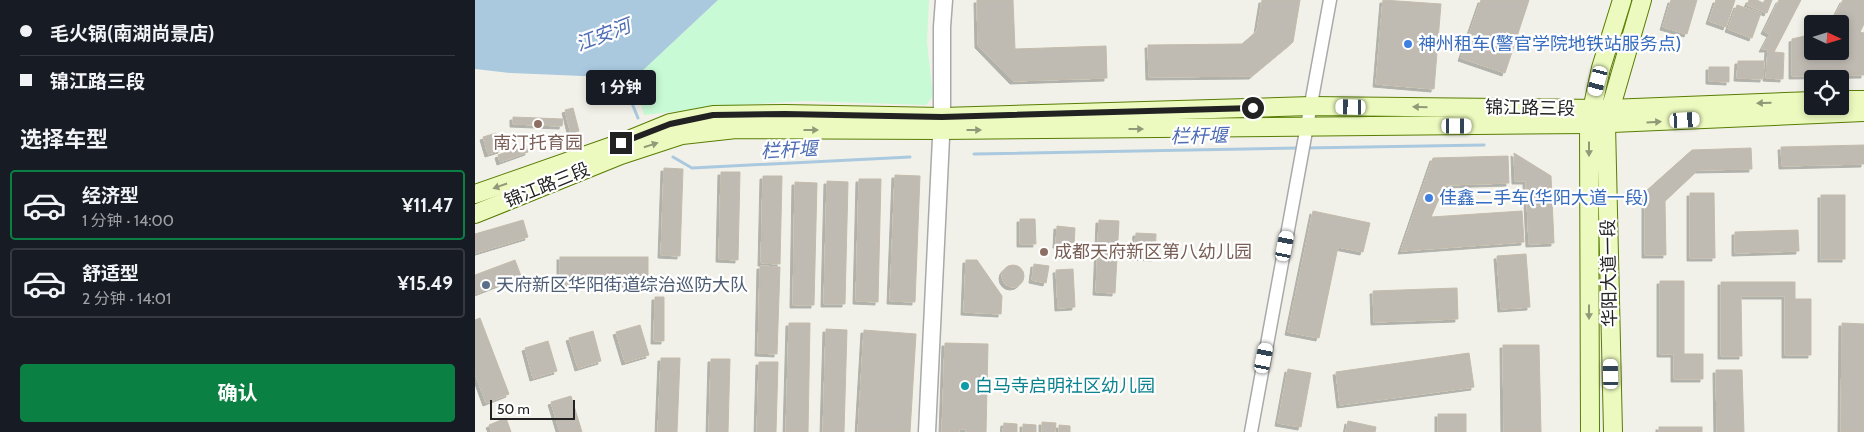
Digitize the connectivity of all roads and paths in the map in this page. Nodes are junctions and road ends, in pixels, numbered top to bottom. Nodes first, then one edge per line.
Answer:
1 (944, 0) edge
2 (1330, 0) edge
3 (1622, 0) edge
4 (1642, 0) edge
5 (1849, 100) edge
6 (1864, 100) edge
7 (1804, 103) edge
8 (1311, 106) junction
9 (1864, 112) edge
10 (1598, 117) junction
11 (942, 124) junction
12 (1304, 141) junction
13 (475, 194) edge
14 (475, 214) edge
15 (927, 432) edge
16 (1251, 432) edge
17 (1590, 432) edge
18 (1613, 432) edge

1 - 11 street
2 - 8 street
3 - 10 main road, 华阳大道一段
4 - 10 main road, 华阳大道一段
5 - 6 main road
7 -> 10 main road
10 -> 8 main road, 锦江路三段
8 - 11 main road, 锦江路三段
8 - 12 street
10 -> 9 main road
10 - 12 main road, 锦江路三段
10 -> 17 main road, 华阳大道一段
10 - 18 main road, 华阳大道一段
11 -> 12 main road, 锦江路三段
11 -> 13 main road, 锦江路三段
14 -> 11 main road, 锦江路三段
11 - 15 street
12 - 16 street

